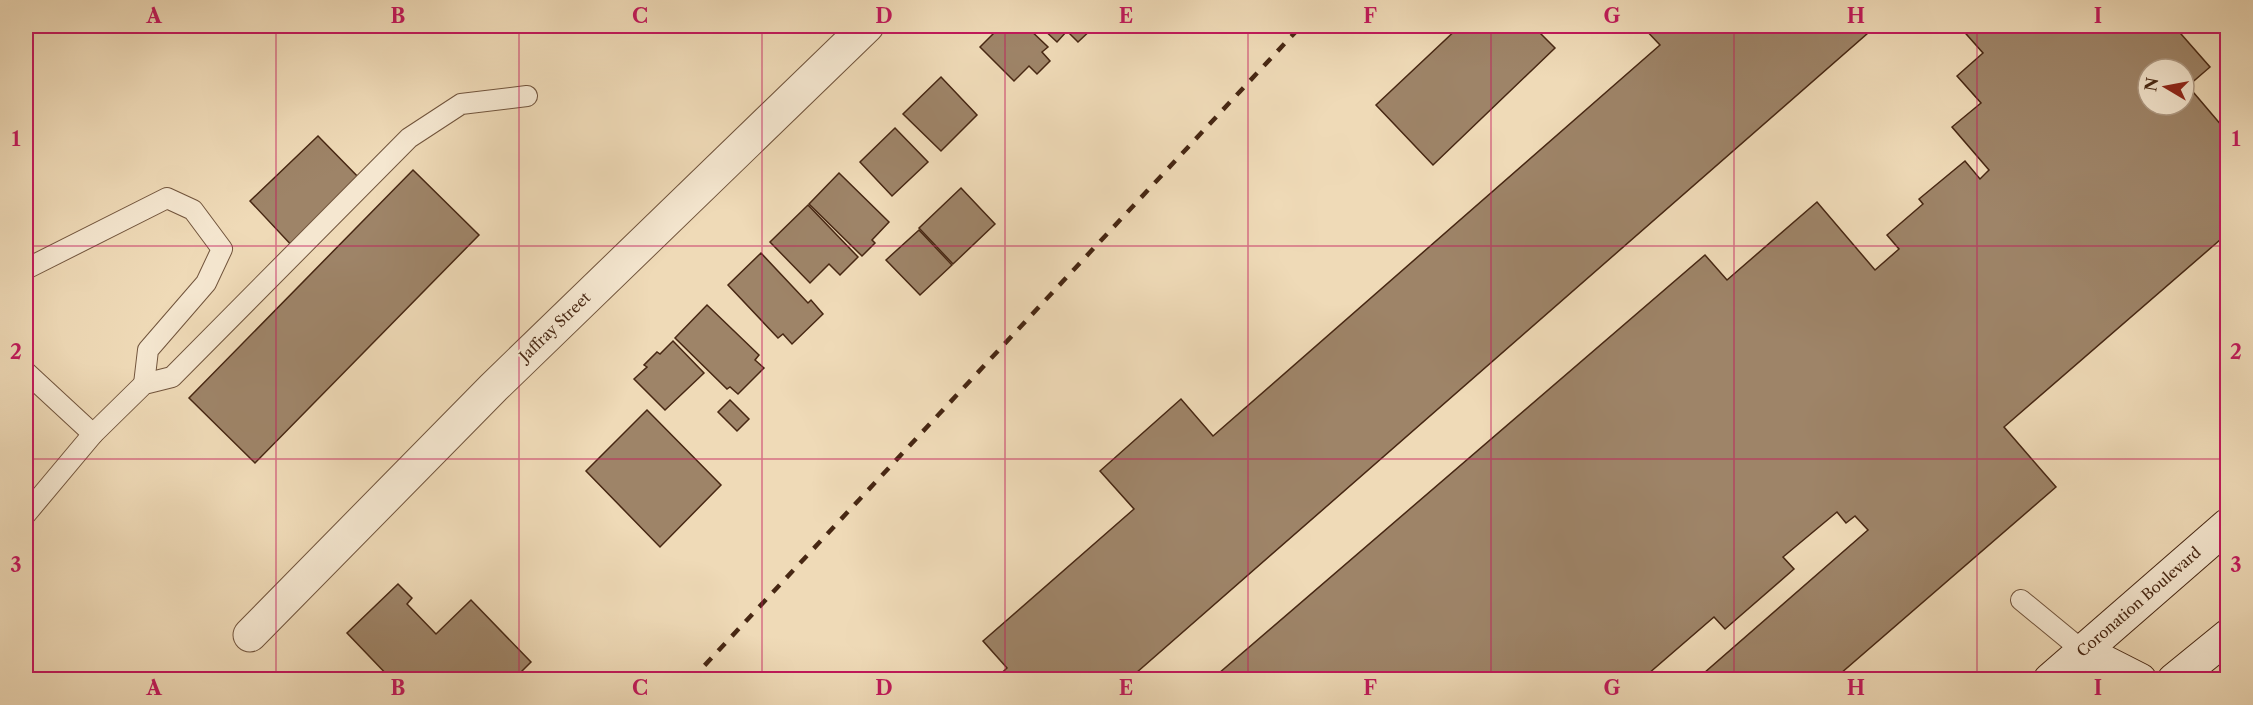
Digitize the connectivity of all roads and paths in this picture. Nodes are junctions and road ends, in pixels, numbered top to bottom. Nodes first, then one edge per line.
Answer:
1 (867, 26) edge
2 (527, 96) dead end
3 (26, 269) edge
4 (26, 372) edge
5 (144, 384) junction
6 (93, 434) junction
7 (26, 514) edge
8 (2228, 525) edge
9 (2021, 600) dead end
10 (250, 635) dead end
11 (2228, 636) edge
12 (2083, 651) junction
13 (2050, 680) edge
14 (2140, 680) edge
15 (2174, 680) edge

1 - 10 street, Jaffray Street
2 - 5 lane
3 - 5 lane
4 - 6 lane
5 - 6 lane
6 - 7 lane
8 - 12 street, Coronation Boulevard
9 - 12 lane
11 - 15 street
12 - 13 street, Coronation Boulevard
12 - 14 street

